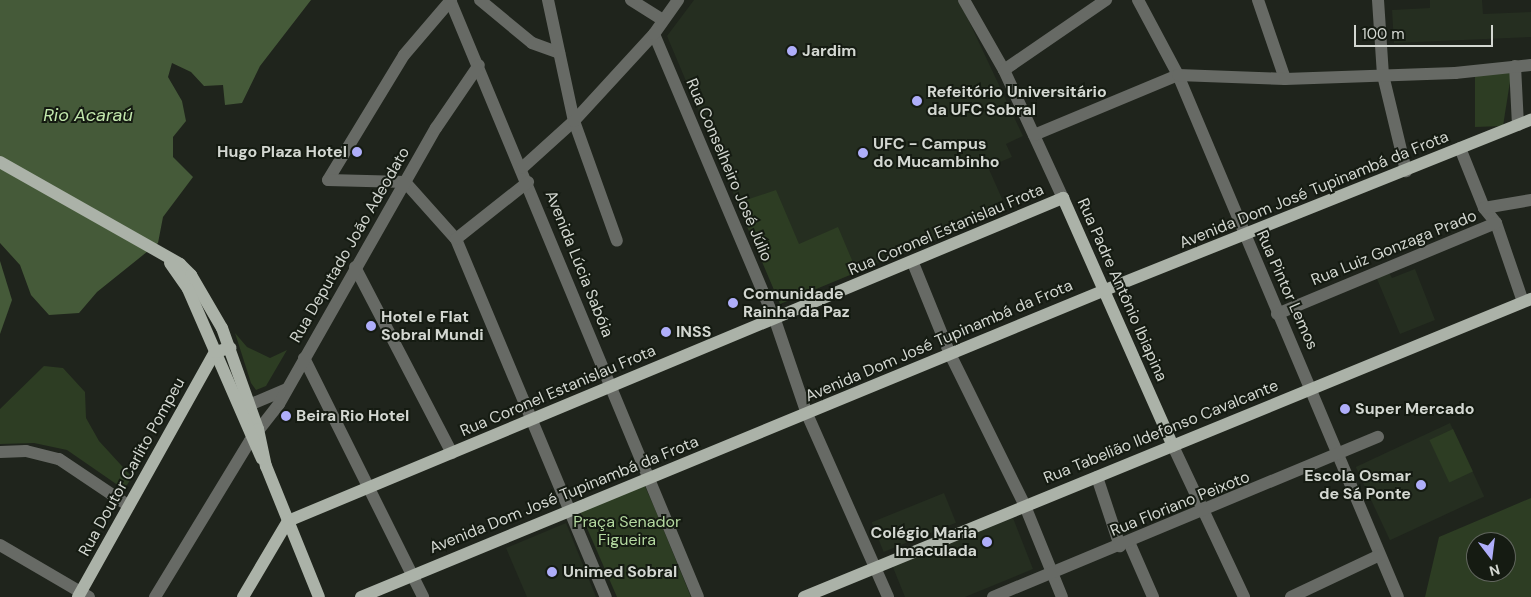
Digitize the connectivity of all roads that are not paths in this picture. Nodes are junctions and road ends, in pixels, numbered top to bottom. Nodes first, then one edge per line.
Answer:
1 (451, 0) edge
2 (480, 0) edge
3 (548, 0) edge
4 (631, 0) edge
5 (678, 0) edge
6 (1106, 0) edge
7 (1138, 0) edge
8 (1258, 0) edge
9 (1378, 0) edge
10 (969, 2) edge
11 (662, 19) junction
12 (654, 34) junction
13 (559, 53) junction
14 (480, 65) junction
15 (1531, 65) edge
16 (1515, 66) junction
17 (1004, 70) junction
18 (1178, 75) junction
19 (1383, 76) junction
20 (1286, 79) junction
21 (1531, 120) edge
22 (574, 121) junction
23 (1518, 125) junction
24 (1034, 135) junction
25 (1460, 148) junction
26 (0, 162) edge
27 (522, 168) junction
28 (1406, 171) junction
29 (405, 182) junction
30 (528, 182) junction
31 (1063, 198) junction
32 (1531, 200) edge
33 (1484, 208) junction
34 (1496, 223) junction
35 (1246, 236) junction
36 (456, 238) junction
37 (617, 241) dead end
38 (164, 255) junction
39 (913, 263) junction
40 (355, 267) junction
41 (1105, 290) junction
42 (1527, 301) edge
43 (1276, 314) junction
44 (775, 320) junction
45 (230, 348) junction
46 (215, 352) junction
47 (950, 354) junction
48 (304, 358) junction
49 (612, 385) junction
50 (1313, 387) junction
51 (287, 389) junction
52 (250, 405) junction
53 (807, 414) junction
54 (529, 419) junction
55 (258, 429) junction
56 (1378, 437) dead end
57 (250, 441) junction
58 (1173, 446) junction
59 (0, 452) edge
60 (452, 452) junction
61 (1340, 454) junction
62 (266, 466) junction
63 (1097, 477) junction
64 (647, 478) junction
65 (372, 487) junction
66 (129, 506) junction
67 (1025, 506) junction
68 (566, 510) junction
69 (1203, 514) junction
70 (288, 521) junction
71 (1124, 544) junction
72 (0, 545) edge
73 (1380, 555) junction
74 (875, 568) junction
75 (1052, 573) junction
76 (412, 575) junction
77 (82, 595) edge
78 (155, 597) edge
79 (243, 597) edge
80 (320, 597) edge
81 (361, 597) edge
82 (423, 597) edge
83 (606, 597) edge
84 (698, 597) edge
85 (804, 597) edge
86 (888, 597) edge
87 (993, 597) edge
88 (1062, 597) edge
89 (1154, 597) edge
90 (1244, 597) edge
91 (1291, 597) edge
92 (1398, 597) edge

1 - 14 street, Avenida Lúcia Sabóia
1 - 29 street
2 - 13 street
3 - 13 street
4 - 11 street
5 - 11 street
6 - 17 street
7 - 18 street, Rua Pintor Lemos
8 - 20 street
9 - 19 street
10 - 17 street, Rua Padre Antônio Ibiapina
11 - 12 street
12 - 22 street
12 - 44 street, Rua Conselheiro José Júlio
13 - 22 street
14 - 27 street, Avenida Lúcia Sabóia
14 - 29 street, Rua Deputado João Adeodato
15 - 16 street
16 - 19 street
16 - 23 street
17 - 24 street, Rua Padre Antônio Ibiapina
18 - 20 street
18 - 24 street
18 - 35 street, Rua Pintor Lemos
19 - 20 street
19 - 28 street
21 - 23 main road, Avenida Dom José Tupinambá da Frota
22 - 27 street
22 - 37 street
23 - 25 main road, Avenida Dom José Tupinambá da Frota
24 - 31 street, Rua Padre Antônio Ibiapina
25 - 28 main road, Avenida Dom José Tupinambá da Frota
25 - 33 street
26 - 38 main road
27 - 30 street, Avenida Lúcia Sabóia
28 - 35 main road, Avenida Dom José Tupinambá da Frota
29 - 36 street
29 - 40 street, Rua Deputado João Adeodato
30 - 36 street
30 - 49 street, Avenida Lúcia Sabóia
31 - 39 main road, Rua Coronel Estanislau Frota
31 - 41 main road, Rua Padre Antônio Ibiapina
32 - 33 street, Rua Luiz Gonzaga Prado
33 - 34 street
34 - 42 street
34 - 43 street, Rua Luiz Gonzaga Prado
35 - 41 main road, Avenida Dom José Tupinambá da Frota
35 - 43 street, Rua Pintor Lemos
36 - 54 street
38 - 45 main road
38 - 46 main road
39 - 44 main road, Rua Coronel Estanislau Frota
39 - 47 street
40 - 48 street, Rua Deputado João Adeodato
40 - 60 street
41 - 47 main road, Avenida Dom José Tupinambá da Frota
41 - 58 main road, Rua Padre Antônio Ibiapina
42 - 50 main road, Rua Tabelião Ildefonso Cavalcante
43 - 50 street, Rua Pintor Lemos
44 - 49 main road, Rua Coronel Estanislau Frota
44 - 53 street, Rua Conselheiro José Júlio
45 - 46 main road
45 - 52 main road
46 - 57 main road
46 - 66 main road, Rua Doutor Carlito Pompeu
47 - 53 main road, Avenida Dom José Tupinambá da Frota
47 - 67 street
48 - 51 street, Rua Deputado João Adeodato
48 - 65 street
49 - 54 main road, Rua Coronel Estanislau Frota
49 - 64 street, Avenida Lúcia Sabóia
50 - 58 main road, Rua Tabelião Ildefonso Cavalcante
50 - 61 street, Rua Pintor Lemos
51 - 52 street
51 - 55 street, Rua Deputado João Adeodato
52 - 55 main road
53 - 64 main road, Avenida Dom José Tupinambá da Frota
53 - 74 street, Rua Conselheiro José Júlio
54 - 60 main road, Rua Coronel Estanislau Frota
54 - 68 street
55 - 57 street, Rua Deputado João Adeodato
55 - 62 main road
56 - 61 street, Rua Floriano Peixoto
57 - 62 main road
57 - 78 street, Rua Deputado João Adeodato
58 - 63 main road, Rua Tabelião Ildefonso Cavalcante
58 - 69 street, Rua Padre Antônio Ibiapina
59 - 66 street
60 - 65 main road, Rua Coronel Estanislau Frota
61 - 69 street, Rua Floriano Peixoto
61 - 73 street, Rua Pintor Lemos
62 - 70 main road
63 - 67 main road, Rua Tabelião Ildefonso Cavalcante
63 - 71 street
64 - 68 main road, Avenida Dom José Tupinambá da Frota
64 - 84 street, Avenida Lúcia Sabóia
65 - 70 main road, Rua Coronel Estanislau Frota
65 - 76 street
66 - 77 main road, Rua Doutor Carlito Pompeu
67 - 74 main road, Rua Tabelião Ildefonso Cavalcante
67 - 75 street
68 - 76 main road, Avenida Dom José Tupinambá da Frota
68 - 83 street
69 - 71 street, Rua Floriano Peixoto
69 - 90 street, Rua Padre Antônio Ibiapina
70 - 79 main road
70 - 80 main road
71 - 75 street, Rua Floriano Peixoto
71 - 89 street
72 - 77 street
73 - 91 street
73 - 92 street, Rua Pintor Lemos
74 - 85 main road, Rua Tabelião Ildefonso Cavalcante
74 - 86 street, Rua Conselheiro José Júlio
75 - 87 street, Rua Floriano Peixoto
75 - 88 street
76 - 81 main road, Avenida Dom José Tupinambá da Frota
76 - 82 street

